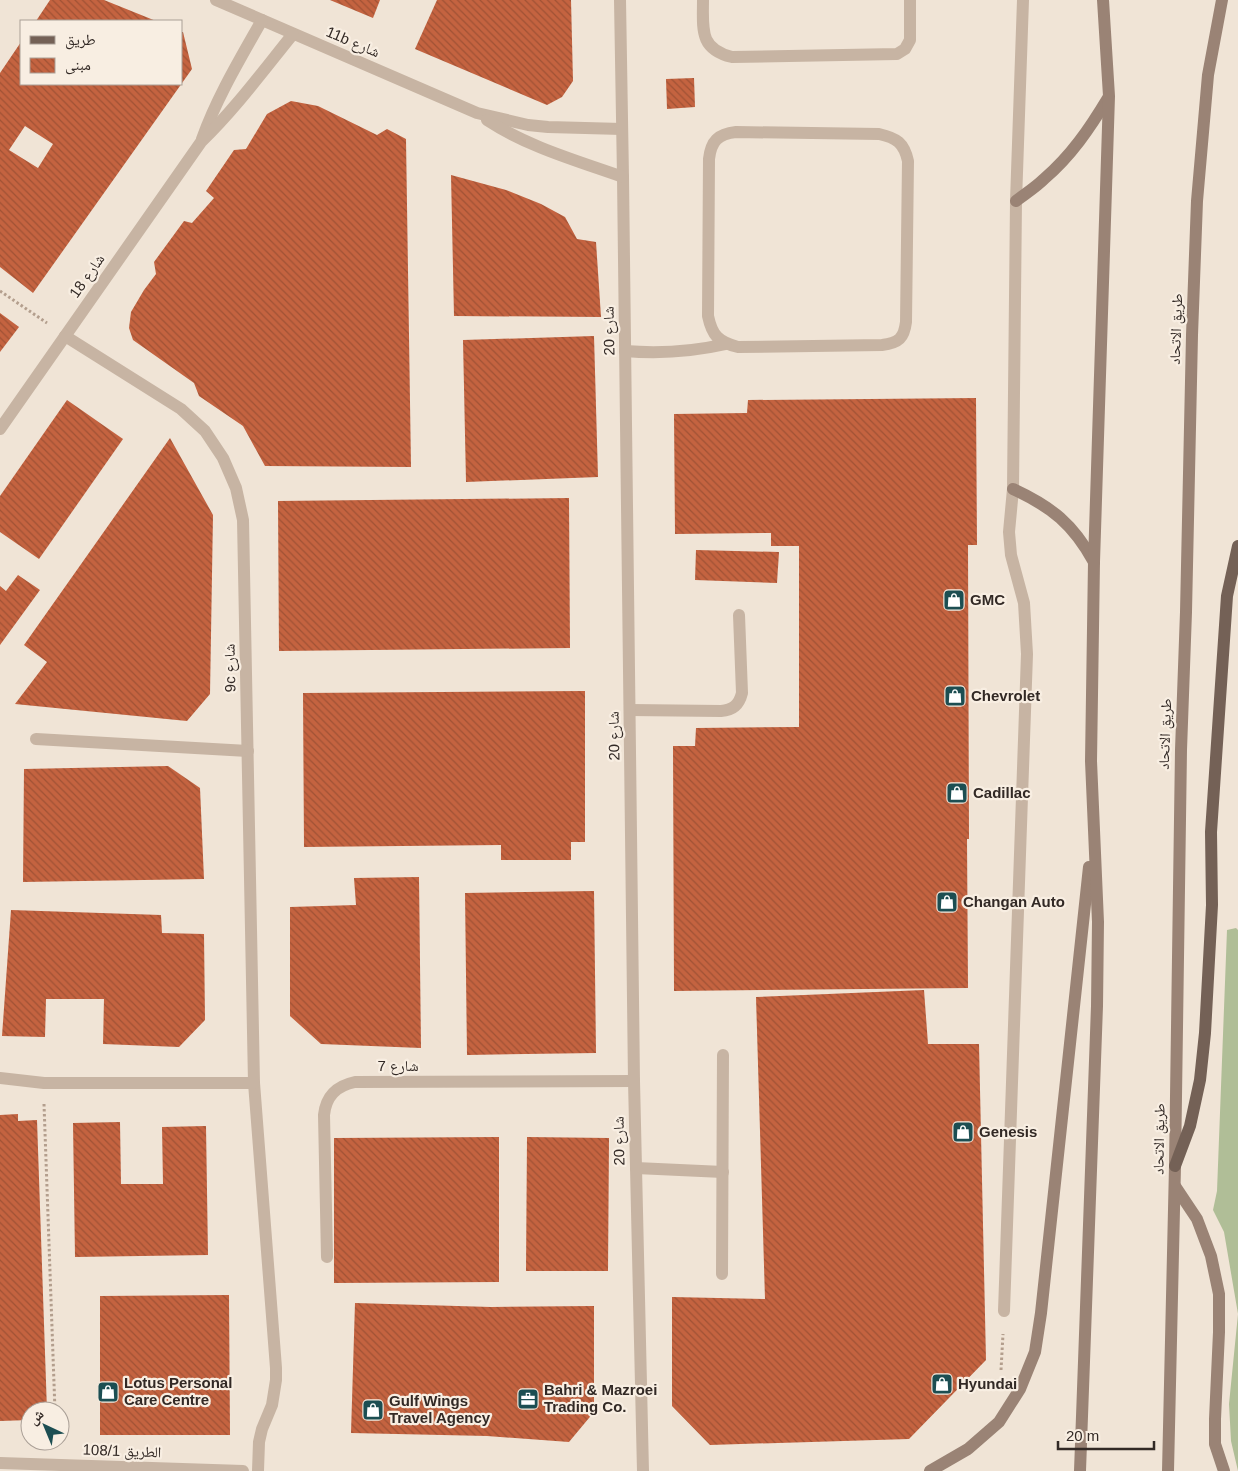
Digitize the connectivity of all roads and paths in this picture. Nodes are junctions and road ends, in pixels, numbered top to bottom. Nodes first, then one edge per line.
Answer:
1 (216, 0) edge
2 (620, 0) edge
3 (703, 0) edge
4 (910, 0) edge
5 (1023, 0) edge
6 (1103, 0) edge
7 (1222, 0) edge
8 (262, 20) junction
9 (293, 34) junction
10 (1109, 96) junction
11 (477, 113) junction
12 (622, 129) junction
13 (201, 142) junction
14 (623, 177) junction
15 (1016, 201) junction
16 (0, 292) edge
17 (65, 336) junction
18 (726, 344) junction
19 (625, 351) junction
20 (0, 429) edge
21 (1013, 489) junction
22 (1238, 546) edge
23 (1094, 562) junction
24 (739, 615) dead end
25 (630, 710) junction
26 (36, 738) dead end
27 (248, 750) junction
28 (1093, 827) junction
29 (723, 1054) dead end
30 (0, 1078) edge
31 (634, 1082) junction
32 (44, 1083) junction
33 (254, 1083) junction
34 (1175, 1166) junction
35 (636, 1168) junction
36 (723, 1172) junction
37 (1175, 1186) junction
38 (327, 1257) dead end
39 (722, 1274) dead end
40 (1004, 1311) joint
41 (1001, 1376) dead end
42 (55, 1401) edge
43 (0, 1463) edge
44 (243, 1471) edge
45 (258, 1471) edge
46 (642, 1471) edge
47 (930, 1471) edge
48 (1080, 1471) edge
49 (1168, 1471) edge
50 (1224, 1471) edge

1 - 8 street, 11b شارع
2 - 12 street, شارع 20
3 - 4 street
5 - 15 street
6 - 10 main road
7 - 34 main road, طريق الاتحاد
8 - 9 street, 11b شارع
8 - 13 street, شارع 18
9 - 11 street, 11b شارع
9 - 13 street, شارع 18
10 - 15 main road
10 - 23 main road
11 - 12 street, 11b شارع
11 - 14 street, 11b شارع
12 - 14 street, شارع 20
13 - 17 street, شارع 18
14 - 19 street, شارع 20
15 - 21 street
16 - 17 path
17 - 20 street, شارع 18
17 - 27 street, 9c شارع
18 - 18 street
18 - 19 street
19 - 25 street, شارع 20
21 - 23 main road
21 - 40 street
22 - 34 main road
23 - 28 main road
24 - 25 street
25 - 31 street, شارع 20
26 - 27 street
27 - 33 street, 9c شارع
28 - 47 main road
28 - 48 main road
29 - 36 street
30 - 32 street
31 - 35 street, شارع 20
31 - 38 street, شارع 7
32 - 33 street
32 - 42 path
33 - 45 street, 9c شارع
34 - 37 main road, طريق الاتحاد
35 - 36 street
35 - 46 street, شارع 20
36 - 39 street
37 - 49 main road, طريق الاتحاد
37 - 50 main road
40 - 41 path
43 - 44 street, 108/1 الطريق

